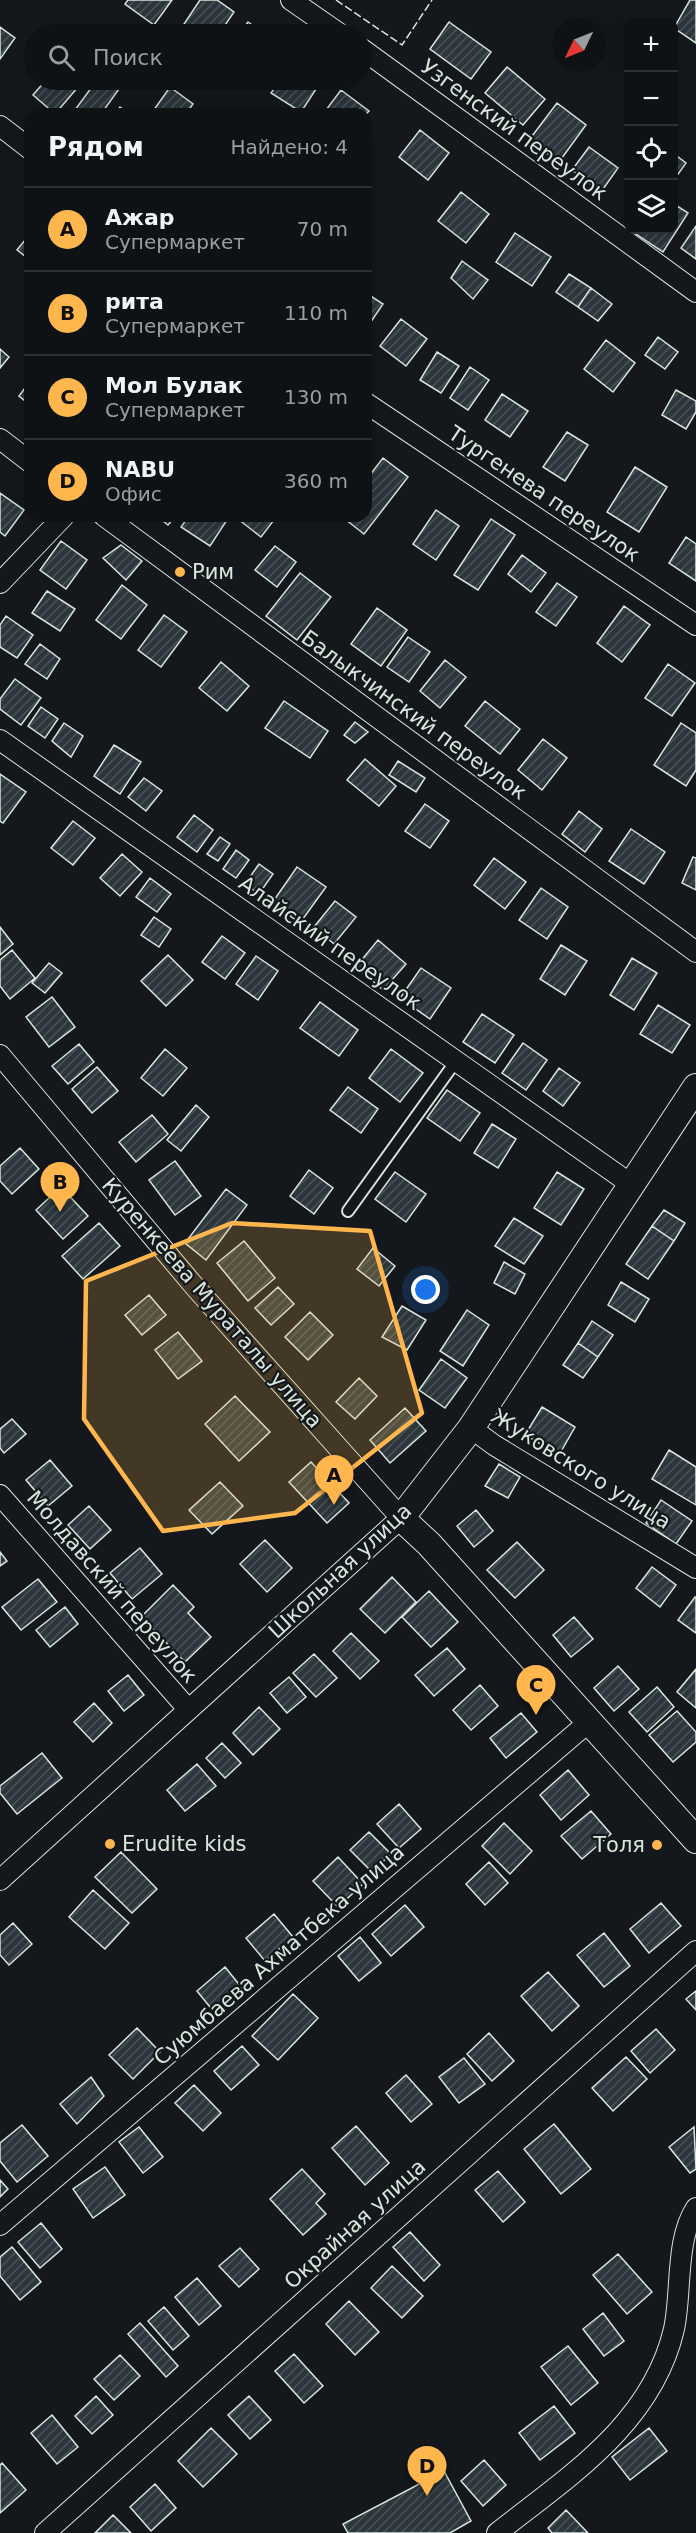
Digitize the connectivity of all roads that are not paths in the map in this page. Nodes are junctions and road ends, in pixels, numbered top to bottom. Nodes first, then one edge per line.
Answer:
1 (291, 0) edge
2 (326, 24) edge
3 (372, 56) edge
4 (0, 126) edge
5 (24, 144) edge
6 (696, 292) edge
7 (372, 408) edge
8 (0, 439) edge
9 (24, 457) edge
10 (58, 522) edge
11 (112, 522) edge
12 (0, 583) edge
13 (696, 625) edge
14 (0, 740) edge
15 (696, 952) edge
16 (0, 1055) edge
17 (456, 1061) junction
18 (696, 1087) edge
19 (632, 1185) junction
20 (348, 1210) dead end
21 (471, 1428) junction
22 (0, 1495) edge
23 (401, 1518) junction
24 (695, 1566) edge
25 (188, 1709) junction
26 (590, 1721) junction
27 (696, 1840) edge
28 (0, 1880) edge
29 (696, 1952) edge
30 (696, 2208) edge
31 (0, 2225) edge
32 (45, 2533) edge
33 (497, 2533) edge

1 - 2 street
3 - 6 street, Узгенский переулок
4 - 5 street
7 - 13 street, Тургенева переулок
8 - 9 street
10 - 12 street
11 - 15 street, Балыкчинский переулок
14 - 17 street, Алайский переулок
16 - 23 street, Куренкеева Мураталы улица
17 - 19 street, Алайский переулок
17 - 20 lane
18 - 19 street, Школьная улица
19 - 21 street, Школьная улица
21 - 23 street, Школьная улица
21 - 24 street, Жуковского улица
22 - 25 street, Молдавский переулок
23 - 25 street, Школьная улица
23 - 26 street, Куренкеева Мураталы улица
25 - 28 street, Школьная улица
26 - 27 street, Куренкеева Мураталы улица
26 - 31 street, Суюмбаева Ахматбека улица
29 - 32 street, Окрайная улица
30 - 33 street

